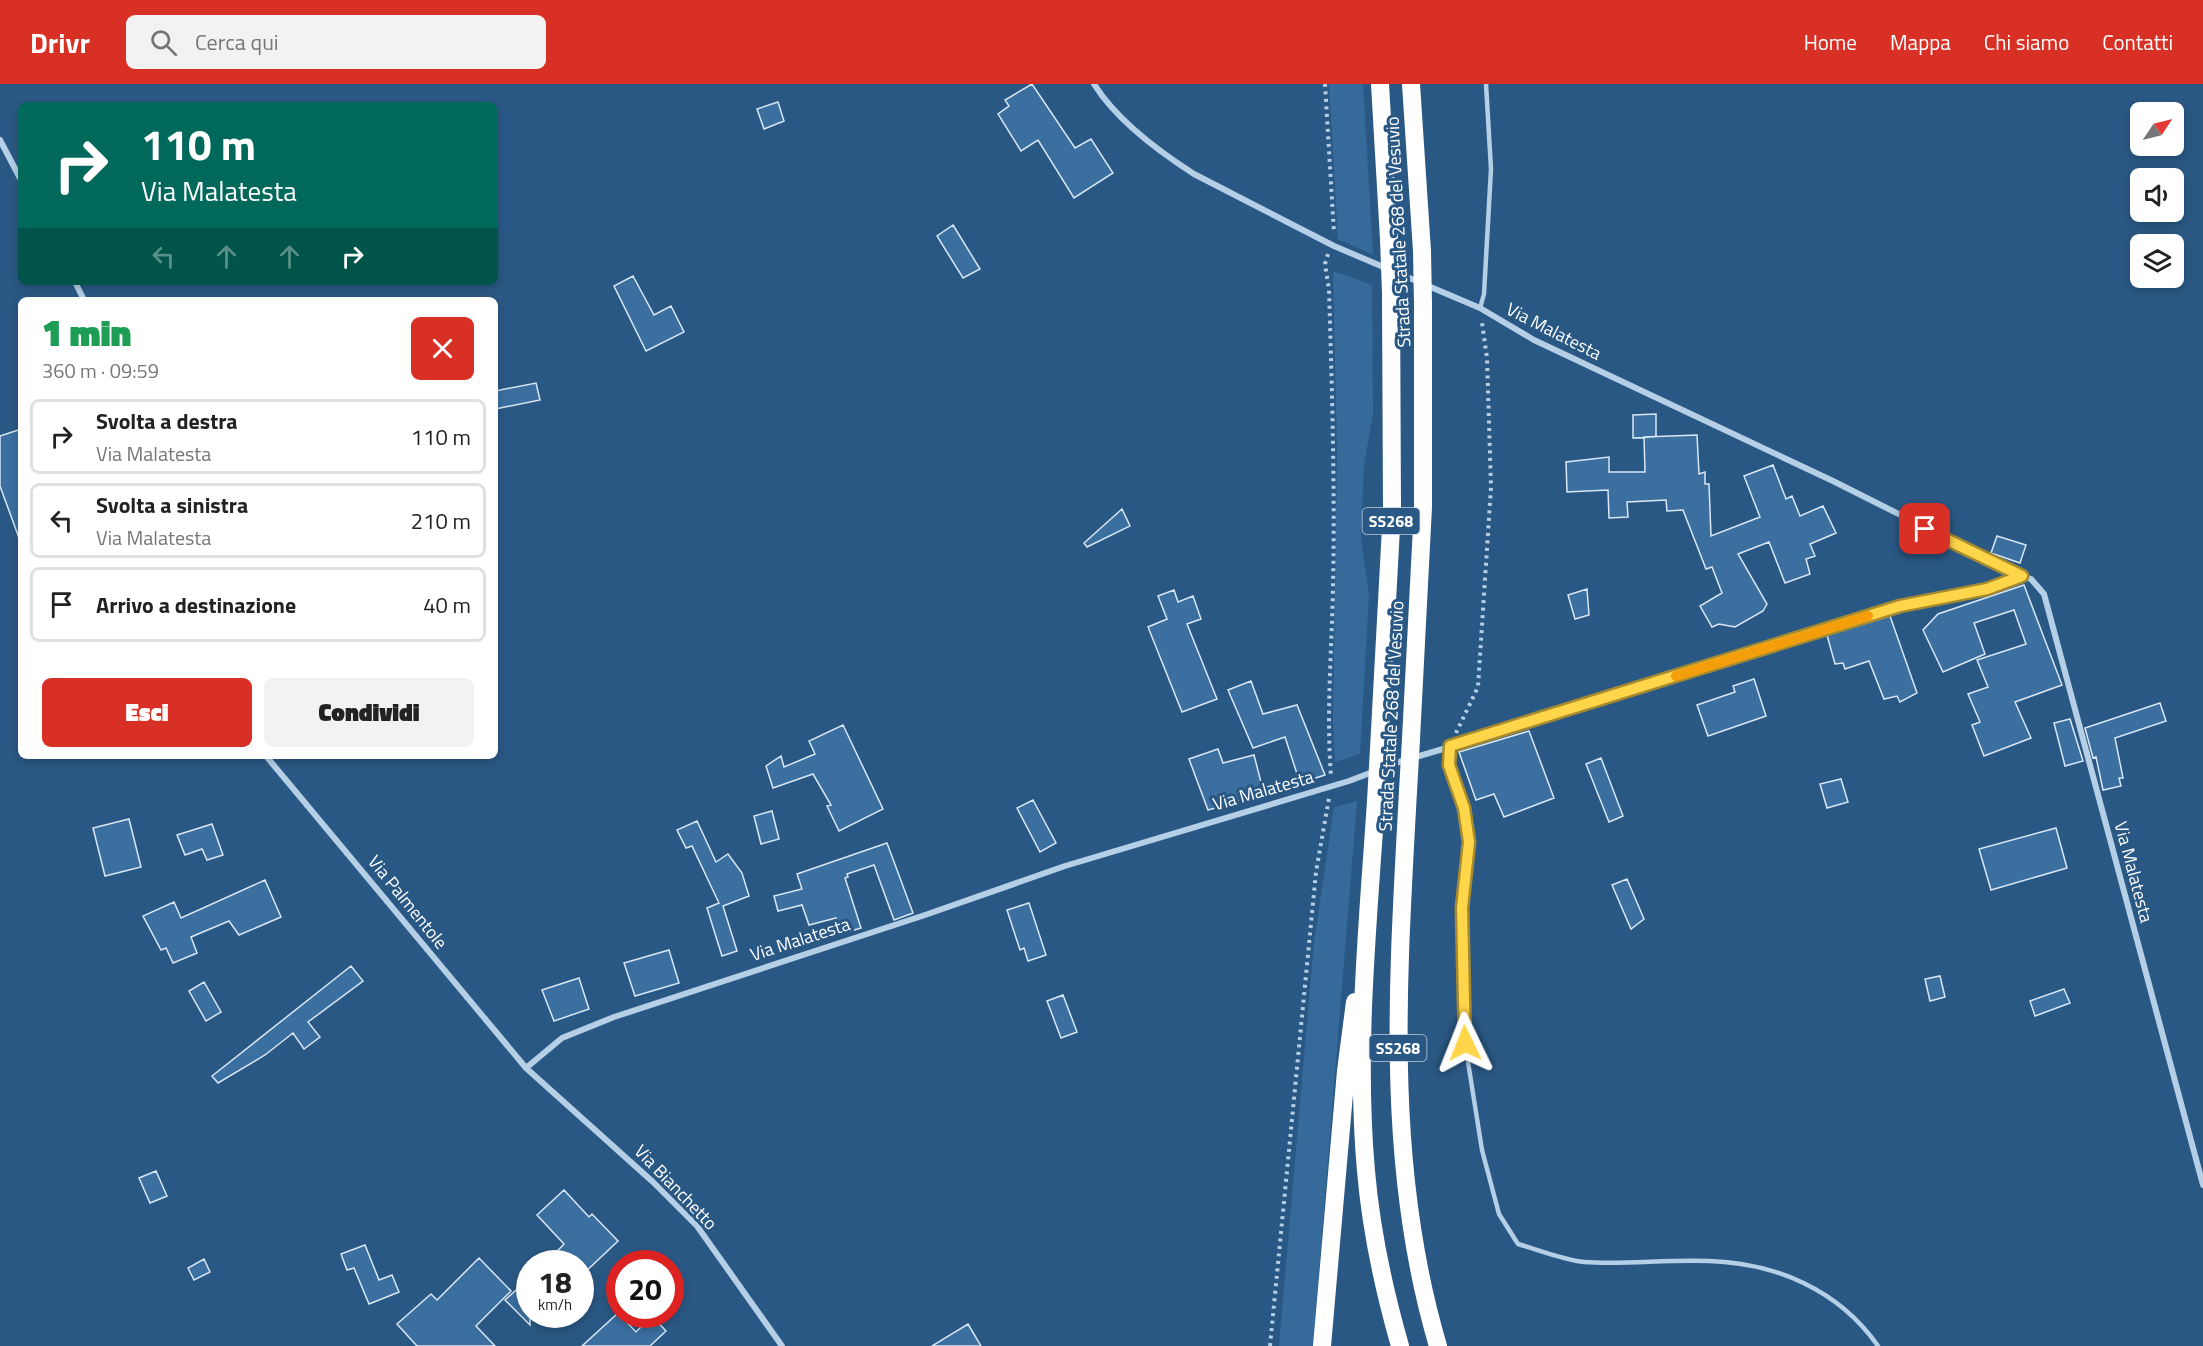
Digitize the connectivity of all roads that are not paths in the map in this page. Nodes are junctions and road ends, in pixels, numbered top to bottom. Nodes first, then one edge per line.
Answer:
1 (1094, 84) edge
2 (1380, 84) edge
3 (1411, 84) edge
4 (1486, 84) edge
5 (0, 140) edge
6 (18, 174) edge
7 (1480, 308) junction
8 (2022, 576) junction
9 (1450, 746) junction
10 (268, 759) edge
11 (1367, 944) junction
12 (526, 1068) junction
13 (2203, 1185) edge
14 (1425, 1304) junction
15 (782, 1346) edge
16 (1322, 1346) edge
17 (1400, 1346) edge
18 (1438, 1346) edge
19 (1446, 1346) edge
20 (1878, 1346) edge

1 - 7 street, Via Malatesta
2 - 11 highway, Strada Statale 268 del Vesuvio / SS268, bridge
3 - 14 highway, Strada Statale 268 del Vesuvio / SS268, bridge
4 - 7 lane
5 - 6 street
7 - 8 street, Via Malatesta
8 - 9 street, Via Malatesta
8 - 13 street, Via Malatesta
9 - 12 street, Via Malatesta
9 - 20 lane
10 - 12 street, Via Palmentole
11 - 16 highway
11 - 17 highway, Strada Statale 268 del Vesuvio / SS268
12 - 15 street, Via Bianchetto
14 - 18 highway, Strada Statale 268 del Vesuvio / SS268
14 - 19 highway

